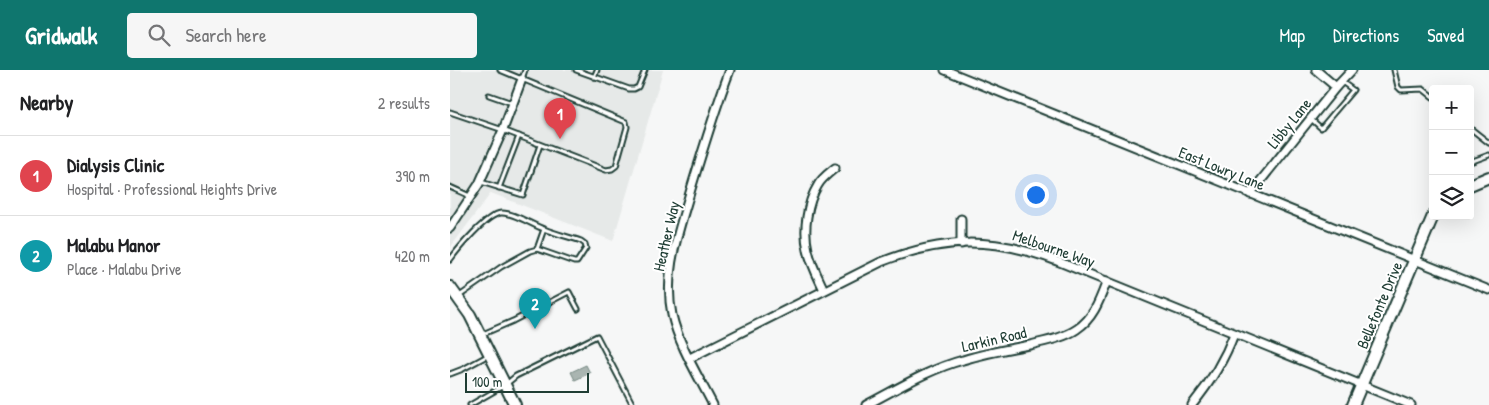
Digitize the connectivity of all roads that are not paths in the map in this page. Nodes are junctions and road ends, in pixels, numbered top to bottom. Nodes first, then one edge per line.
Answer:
1 (500, 70) edge
2 (524, 70) edge
3 (576, 70) edge
4 (597, 70) edge
5 (644, 70) edge
6 (730, 70) edge
7 (946, 70) edge
8 (1316, 70) edge
9 (1352, 70) edge
10 (1394, 70) edge
11 (594, 76) junction
12 (522, 79) junction
13 (1342, 81) junction
14 (1336, 87) junction
15 (1429, 94) edge
16 (489, 95) dead end
17 (513, 104) junction
18 (450, 112) edge
19 (1310, 119) junction
20 (503, 130) junction
21 (1473, 130) edge
22 (519, 136) junction
23 (1489, 143) edge
24 (540, 144) junction
25 (1489, 155) edge
26 (1474, 161) edge
27 (835, 168) dead end
28 (1489, 177) edge
29 (480, 182) junction
30 (1474, 183) edge
31 (450, 187) edge
32 (499, 188) junction
33 (1250, 194) junction
34 (471, 197) junction
35 (961, 219) dead end
36 (1431, 220) edge
37 (450, 228) edge
38 (544, 229) junction
39 (961, 244) junction
40 (537, 249) junction
41 (450, 260) edge
42 (1414, 260) junction
43 (1107, 281) junction
44 (450, 287) edge
45 (824, 290) junction
46 (1489, 290) edge
47 (458, 297) junction
48 (578, 309) dead end
49 (1234, 334) junction
50 (480, 335) junction
51 (490, 354) junction
52 (690, 358) junction
53 (450, 374) edge
54 (505, 385) junction
55 (1362, 385) junction
56 (470, 405) edge
57 (515, 405) edge
58 (633, 405) edge
59 (714, 405) edge
60 (866, 405) edge
61 (1192, 405) edge
62 (1353, 405) edge
63 (1411, 405) edge

1 - 12 lane
2 - 12 lane
3 - 11 lane
4 - 11 lane
5 - 11 lane
6 - 52 street, Heather Way
7 - 33 street, East Lowry Lane
8 - 14 street
9 - 13 street, Libby Lane
10 - 15 lane
12 - 17 street
12 - 24 lane
13 - 14 street, Libby Lane
13 - 19 lane
14 - 19 street, Libby Lane
16 - 17 lane
17 - 20 street
18 - 20 lane
19 - 33 street, Libby Lane
20 - 22 lane
20 - 29 street
21 - 23 lane
22 - 24 lane
22 - 32 lane
24 - 32 lane
25 - 26 lane
27 - 45 street
28 - 30 street
29 - 32 lane
29 - 34 street
31 - 34 lane
33 - 42 street, East Lowry Lane
34 - 37 street
35 - 39 street
36 - 42 street, Bellefonte Drive
38 - 40 lane
38 - 40 lane
38 - 41 lane
39 - 43 street, Melbourne Way
39 - 45 street, Melbourne Way
40 - 47 lane
42 - 46 street, East Lowry Lane
42 - 55 street, Bellefonte Drive
43 - 49 street, Melbourne Way
43 - 60 street, Larkin Road
44 - 47 street
45 - 52 street, Melbourne Way
47 - 50 street
48 - 50 lane
49 - 55 street, Melbourne Way
49 - 61 street
50 - 51 street
51 - 53 lane
51 - 54 street
52 - 59 street, Heather Way
54 - 56 lane
54 - 57 street
54 - 58 lane
55 - 62 street, Bellefonte Drive
55 - 63 street, Melbourne Way

